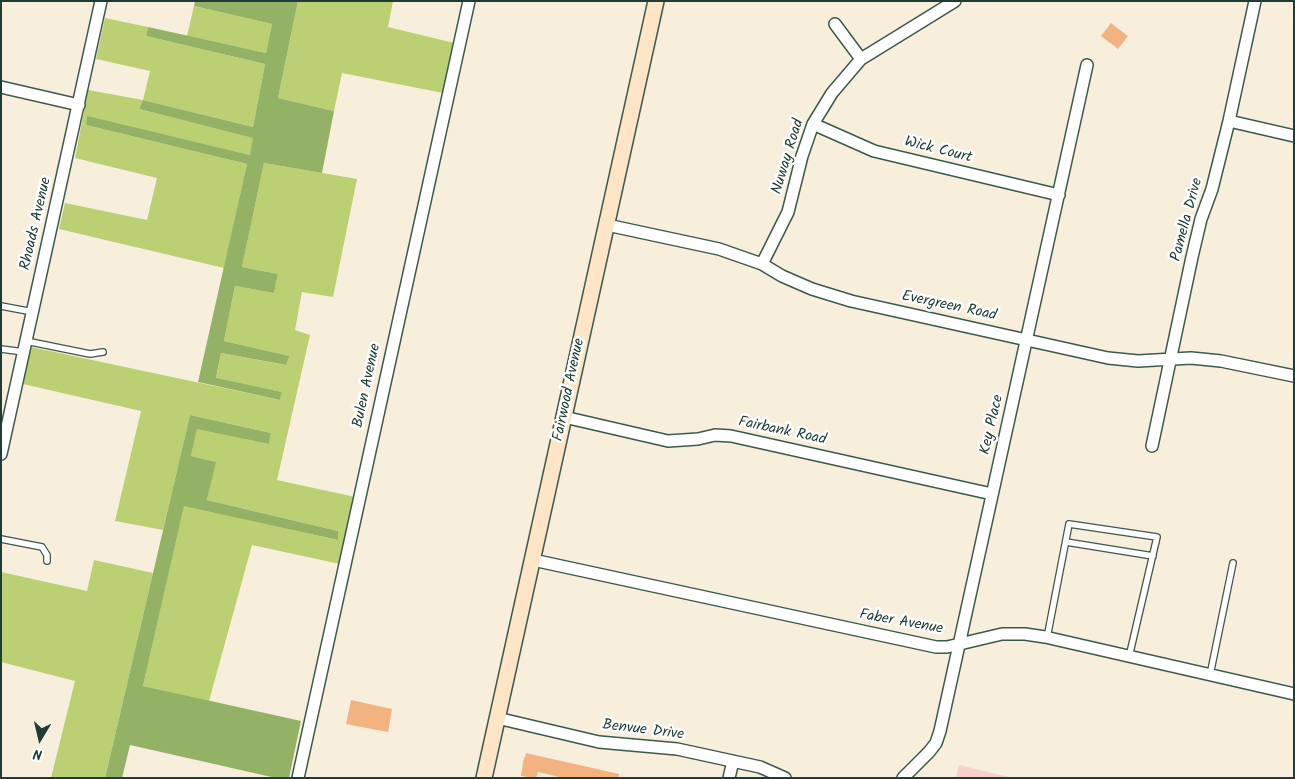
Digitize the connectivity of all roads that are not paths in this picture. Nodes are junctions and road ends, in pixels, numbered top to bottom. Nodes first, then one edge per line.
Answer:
1 (101, 1) edge
2 (469, 1) edge
3 (656, 1) edge
4 (955, 1) edge
5 (1255, 1) edge
6 (835, 24) dead end
7 (861, 59) junction
8 (1087, 65) dead end
9 (1, 87) edge
10 (79, 105) junction
11 (1229, 121) junction
12 (813, 124) junction
13 (1294, 136) edge
14 (1059, 195) junction
15 (607, 224) junction
16 (762, 264) junction
17 (1, 306) edge
18 (33, 312) junction
19 (26, 340) junction
20 (1027, 340) junction
21 (1, 349) edge
22 (24, 352) junction
23 (103, 352) dead end
24 (1170, 360) junction
25 (1294, 376) edge
26 (564, 417) junction
27 (1152, 446) dead end
28 (1, 454) edge
29 (992, 494) junction
30 (1, 539) edge
31 (1066, 542) junction
32 (1153, 556) junction
33 (533, 560) junction
34 (47, 561) dead end
35 (1233, 562) dead end
36 (1047, 638) junction
37 (959, 644) junction
38 (1129, 657) junction
39 (1210, 675) junction
40 (1294, 694) edge
41 (497, 718) junction
42 (733, 761) junction
43 (298, 778) edge
44 (484, 778) edge
45 (729, 778) edge
46 (785, 778) edge
47 (903, 778) edge

1 - 10 street, Rhoads Avenue
2 - 43 street, Bulen Avenue
3 - 15 street, Fairwood Avenue
4 - 7 street, Nuway Road
5 - 11 street, Pamella Drive
6 - 7 street
7 - 12 street, Nuway Road
8 - 14 street, Key Place
9 - 10 street
10 - 18 street, Rhoads Avenue
11 - 13 street
11 - 24 street, Pamella Drive
12 - 14 street, Wick Court
12 - 16 street, Nuway Road
14 - 20 street, Key Place
15 - 16 street, Evergreen Road
15 - 26 street, Fairwood Avenue
16 - 20 street, Evergreen Road
17 - 18 lane
18 - 19 street, Rhoads Avenue
19 - 22 street, Rhoads Avenue
19 - 23 lane
20 - 24 street, Evergreen Road
20 - 29 street, Key Place
21 - 22 lane
22 - 28 street, Rhoads Avenue
24 - 25 street, Evergreen Road
24 - 27 street, Pamella Drive
26 - 29 street, Fairbank Road
26 - 33 street, Fairwood Avenue
29 - 37 street, Key Place
30 - 34 lane
31 - 32 lane
31 - 32 lane
31 - 36 lane
32 - 38 lane
33 - 37 street, Faber Avenue
33 - 41 street, Fairwood Avenue
35 - 39 lane
36 - 37 street, Faber Avenue
36 - 38 street, Faber Avenue
37 - 47 street, Key Place
38 - 39 street, Faber Avenue
39 - 40 street, Faber Avenue
41 - 42 street, Benvue Drive
41 - 44 street, Fairwood Avenue
42 - 45 street
42 - 46 street, Benvue Drive

